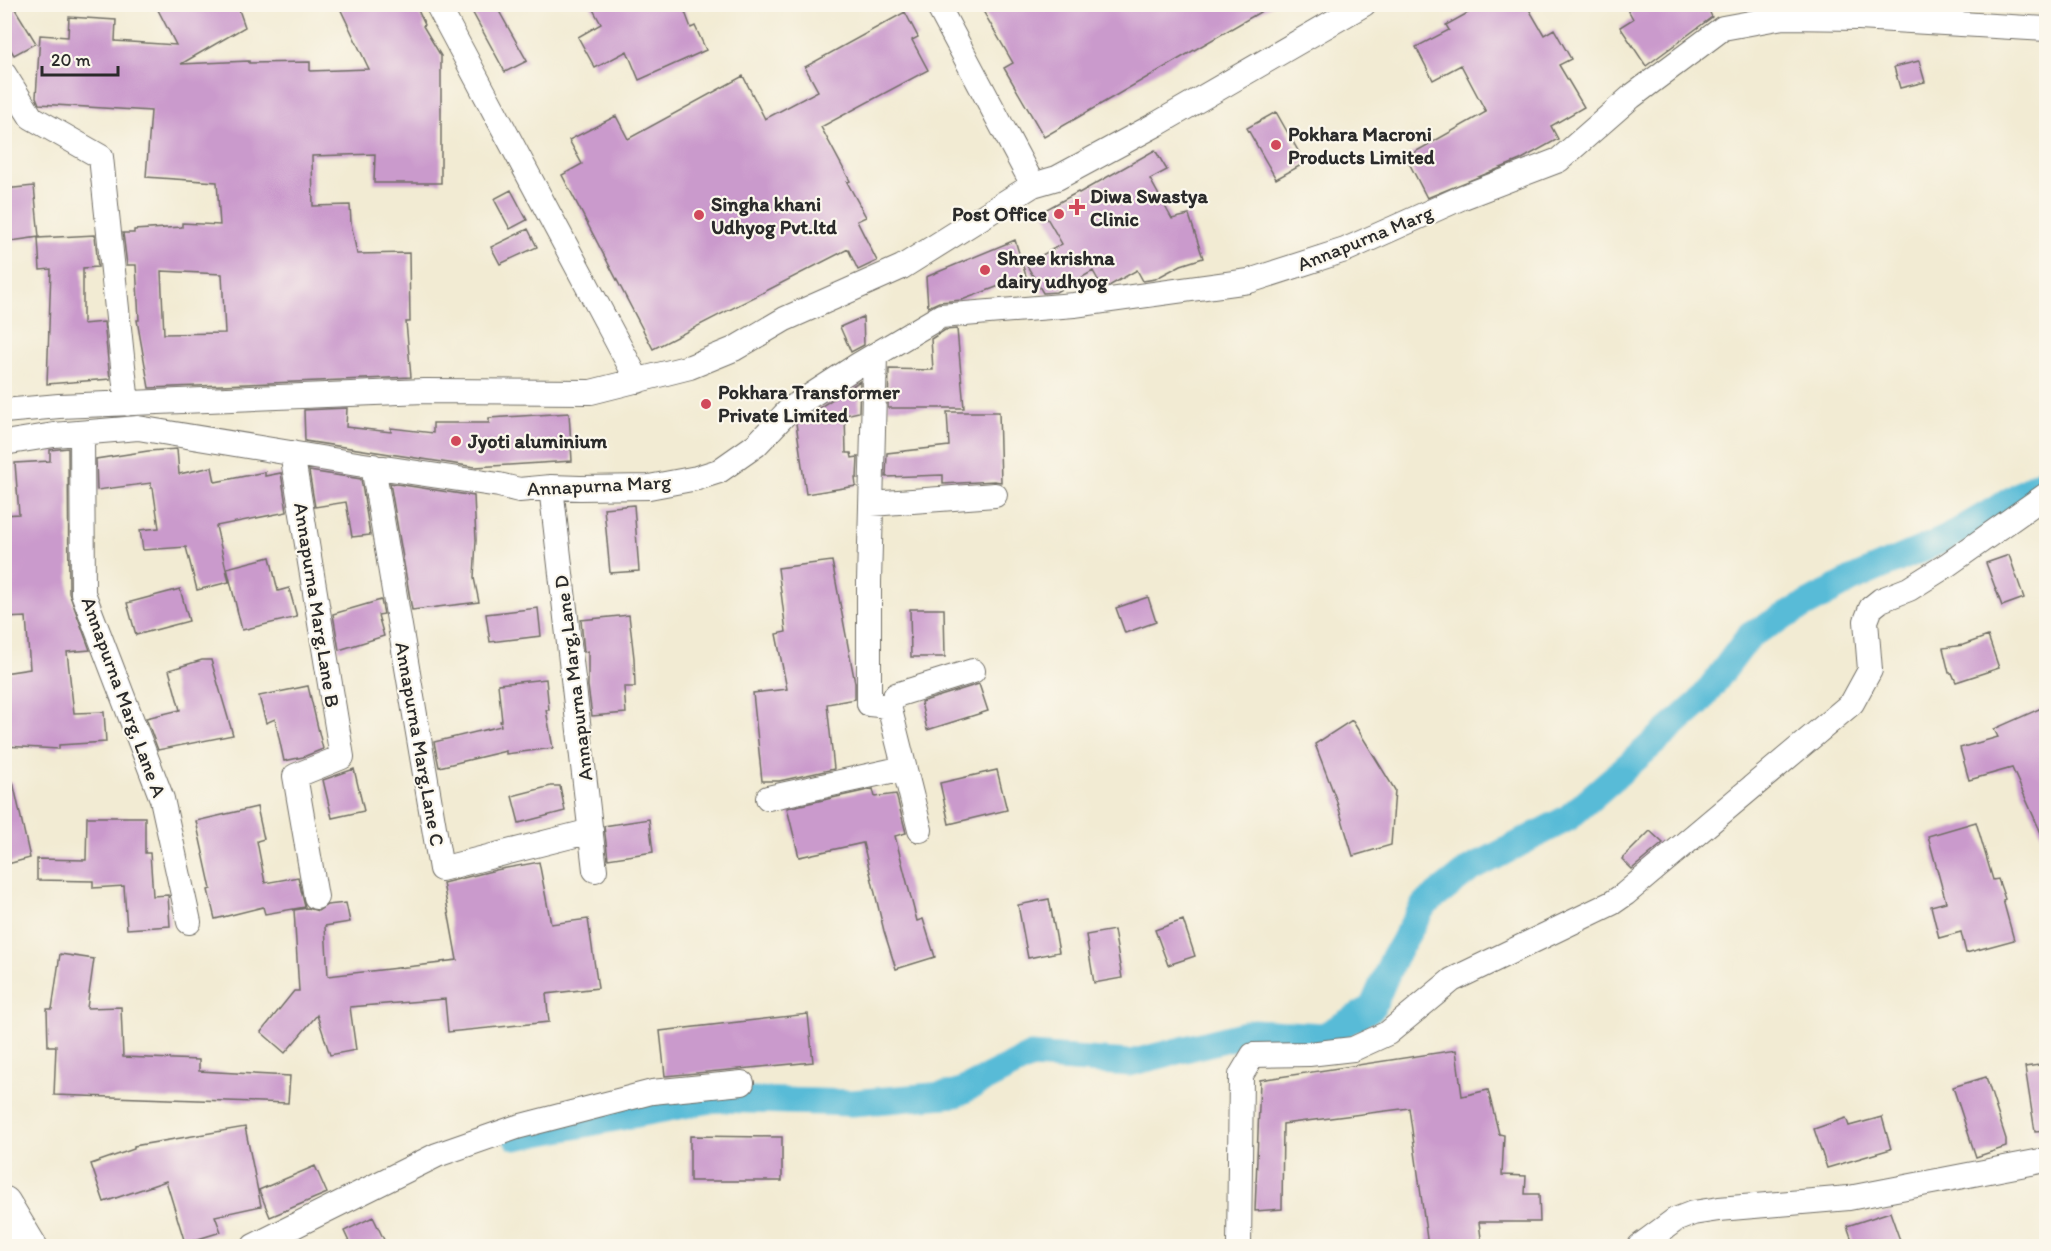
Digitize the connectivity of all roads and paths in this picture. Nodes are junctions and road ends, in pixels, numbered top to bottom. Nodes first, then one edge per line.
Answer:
1 (437, 4) edge
2 (938, 4) edge
3 (1364, 4) edge
4 (2046, 29) edge
5 (4, 74) edge
6 (1033, 185) junction
7 (875, 355) junction
8 (638, 381) junction
9 (127, 404) junction
10 (4, 411) edge
11 (82, 434) junction
12 (4, 443) edge
13 (292, 453) junction
14 (373, 466) junction
15 (551, 487) junction
16 (995, 495) dead end
17 (2046, 495) edge
18 (871, 504) junction
19 (974, 671) dead end
20 (889, 706) junction
21 (904, 768) junction
22 (768, 798) dead end
23 (920, 830) dead end
24 (591, 831) junction
25 (595, 870) dead end
26 (316, 897) dead end
27 (189, 922) dead end
28 (742, 1083) dead end
29 (2046, 1161) edge
30 (4, 1203) edge
31 (30, 1246) edge
32 (254, 1246) edge
33 (1239, 1246) edge
34 (1640, 1246) edge

1 - 8 street
2 - 6 street
3 - 6 street
4 - 7 street, Annapurna Marg
5 - 9 street
6 - 8 street
7 - 15 street, Annapurna Marg
7 - 18 street
8 - 9 street
9 - 10 street
11 - 12 street, Annapurna Marg
11 - 13 street, Annapurna Marg
11 - 27 street, Annapurna Marg, Lane A
13 - 14 street, Annapurna Marg
13 - 26 street, Annapurna Marg,Lane B
14 - 15 street, Annapurna Marg
14 - 24 street, Annapurna Marg,Lane C
15 - 24 street, Annapurna Marg,Lane D
16 - 18 street
17 - 33 street
18 - 20 street
19 - 20 street
20 - 21 street
21 - 22 street
21 - 23 street
24 - 25 street, Annapurna Marg,Lane D
28 - 32 street
29 - 34 street
30 - 31 highway

